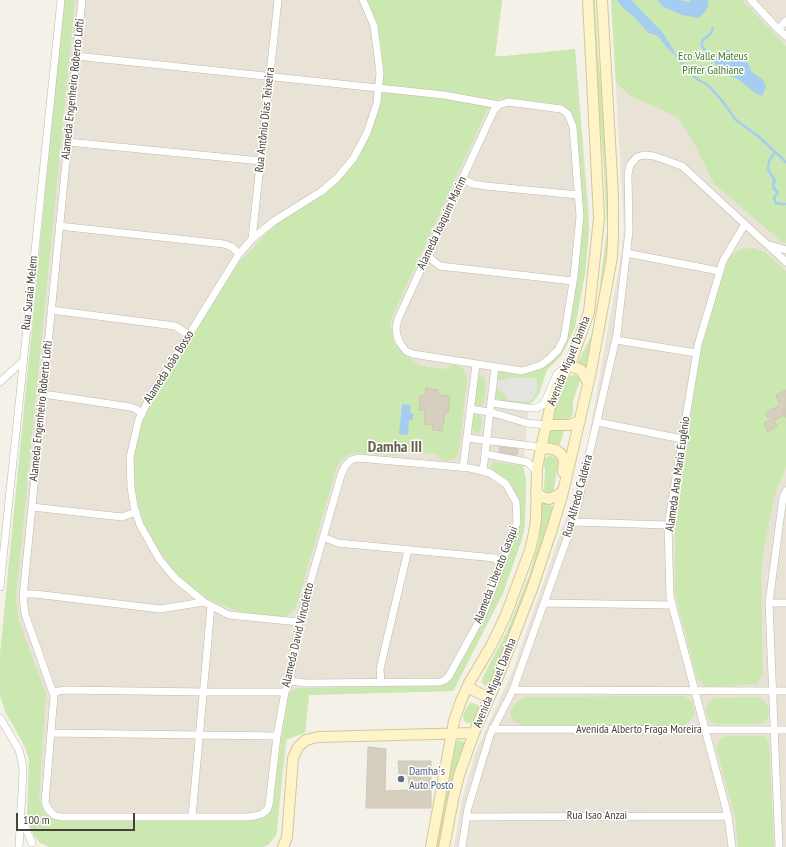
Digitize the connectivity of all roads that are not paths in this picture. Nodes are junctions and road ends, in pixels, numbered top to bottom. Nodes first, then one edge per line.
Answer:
1 (61, 0) edge
2 (82, 0) edge
3 (278, 0) edge
4 (363, 0) edge
5 (588, 0) edge
6 (602, 0) edge
7 (751, 0) edge
8 (786, 21) edge
9 (778, 29) junction
10 (786, 36) edge
11 (76, 56) junction
12 (270, 77) junction
13 (378, 89) junction
14 (499, 105) junction
15 (68, 142) junction
16 (261, 161) junction
17 (462, 179) junction
18 (578, 195) junction
19 (745, 224) junction
20 (59, 226) junction
21 (252, 239) junction
22 (766, 244) junction
23 (786, 250) edge
24 (626, 253) junction
25 (239, 254) junction
26 (428, 254) junction
27 (786, 262) edge
28 (720, 271) junction
29 (573, 281) junction
30 (51, 310) junction
31 (189, 335) junction
32 (616, 340) junction
33 (696, 353) junction
34 (22, 362) junction
35 (476, 364) junction
36 (568, 366) junction
37 (495, 367) junction
38 (0, 382) edge
39 (588, 383) junction
40 (43, 394) junction
41 (491, 403) junction
42 (470, 409) junction
43 (490, 412) junction
44 (142, 414) junction
45 (580, 421) junction
46 (597, 422) junction
47 (546, 425) junction
48 (467, 438) junction
49 (682, 439) junction
50 (486, 440) junction
51 (540, 447) junction
52 (485, 454) junction
53 (463, 468) junction
54 (486, 472) junction
55 (537, 474) junction
56 (563, 490) junction
57 (536, 491) junction
58 (786, 491) edge
59 (32, 507) junction
60 (136, 512) junction
61 (783, 519) edge
62 (573, 522) junction
63 (668, 525) junction
64 (323, 537) junction
65 (408, 550) junction
66 (501, 564) junction
67 (0, 587) edge
68 (23, 594) junction
69 (204, 602) junction
70 (544, 603) junction
71 (769, 603) junction
72 (786, 603) edge
73 (672, 605) junction
74 (211, 606) junction
75 (300, 622) junction
76 (290, 681) junction
77 (381, 682) junction
78 (467, 687) junction
79 (513, 690) junction
80 (695, 690) junction
81 (773, 690) junction
82 (786, 691) edge
83 (53, 692) junction
84 (203, 692) junction
85 (285, 692) junction
86 (489, 698) junction
87 (0, 718) edge
88 (492, 729) junction
89 (705, 730) junction
90 (774, 730) junction
91 (786, 730) edge
92 (51, 733) junction
93 (474, 733) junction
94 (199, 735) junction
95 (451, 735) junction
96 (277, 736) junction
97 (728, 816) junction
98 (192, 817) junction
99 (466, 817) junction
100 (778, 817) junction
101 (786, 817) edge
102 (21, 818) junction
103 (286, 845) edge
104 (35, 846) edge
105 (20, 847) edge
106 (430, 847) edge
107 (444, 847) edge
108 (462, 847) edge
109 (732, 847) edge
110 (779, 847) edge

1 - 34 street, Rua Suraia Melem
2 - 11 street, Alameda Engenheiro Roberto Lofti
3 - 12 street, Rua Antônio Dias Teixeira
4 - 13 street, Alameda João Bosso
5 - 36 street, Avenida Miguel Damha
6 - 39 street, Avenida Miguel Damha
7 - 9 street
8 - 9 street
9 - 10 street
11 - 12 street
11 - 15 street, Alameda Engenheiro Roberto Lofti
12 - 13 street
12 - 16 street, Rua Antônio Dias Teixeira
13 - 14 street
13 - 21 street, Alameda João Bosso
14 - 17 street, Alameda Joaquim Marim
14 - 18 street
15 - 16 street
15 - 20 street, Alameda Engenheiro Roberto Lofti
16 - 21 street, Rua Antônio Dias Teixeira
17 - 18 street
17 - 26 street, Alameda Joaquim Marim
18 - 29 street
19 - 22 street
19 - 24 street, Rua Alfredo Caldeira
19 - 28 street, Alameda Ana Maria Eugênio
20 - 25 street
20 - 30 street, Alameda Engenheiro Roberto Lofti
21 - 25 street, Alameda João Bosso
22 - 23 street
22 - 27 street
24 - 28 street
24 - 32 street, Rua Alfredo Caldeira
25 - 31 street, Alameda João Bosso
26 - 29 street
26 - 35 street, Alameda Joaquim Marim
28 - 33 street, Alameda Ana Maria Eugênio
29 - 37 street
30 - 31 street
30 - 40 street, Alameda Engenheiro Roberto Lofti
31 - 44 street, Alameda João Bosso
32 - 33 street
32 - 46 street, Rua Alfredo Caldeira
33 - 49 street, Alameda Ana Maria Eugênio
34 - 38 street
34 - 67 street, Rua Suraia Melem
35 - 37 street
35 - 42 street
36 - 39 street
36 - 41 street
36 - 47 street, Avenida Miguel Damha
37 - 41 street
39 - 45 street, Avenida Miguel Damha
40 - 44 street
40 - 59 street, Alameda Engenheiro Roberto Lofti
41 - 43 street
42 - 43 street
42 - 48 street
43 - 47 street
43 - 50 street
44 - 60 street, Alameda João Bosso
45 - 47 street
45 - 56 street, Avenida Miguel Damha
46 - 49 street
46 - 62 street, Rua Alfredo Caldeira
47 - 51 street, Avenida Miguel Damha
48 - 50 street
48 - 53 street
49 - 63 street, Alameda Ana Maria Eugênio
50 - 51 street
50 - 52 street
51 - 55 street, Avenida Miguel Damha
51 - 56 street
52 - 54 street
52 - 55 street
53 - 54 street
53 - 64 street, Alameda David Vincoletto
54 - 66 street, Alameda Liberato Gasqui
55 - 57 street, Avenida Miguel Damha
56 - 57 street
56 - 86 street, Avenida Miguel Damha
57 - 78 street, Avenida Miguel Damha
58 - 61 street
59 - 60 street
59 - 68 street, Alameda Engenheiro Roberto Lofti
60 - 69 street, Alameda João Bosso
61 - 71 street
62 - 63 street
62 - 70 street, Rua Alfredo Caldeira
63 - 73 street, Alameda Ana Maria Eugênio
64 - 65 street
64 - 75 street, Alameda David Vincoletto
65 - 66 street
65 - 77 street
66 - 77 street, Alameda Liberato Gasqui
68 - 69 street
68 - 83 street, Alameda Engenheiro Roberto Lofti
69 - 74 street, Alameda João Bosso
70 - 73 street
70 - 79 street, Rua Alfredo Caldeira
71 - 72 street
71 - 81 street
73 - 80 street, Alameda Ana Maria Eugênio
74 - 75 street, Alameda João Bosso
74 - 84 street
75 - 76 street, Alameda David Vincoletto
76 - 77 street
76 - 85 street, Alameda David Vincoletto
78 - 86 street
78 - 95 street, Avenida Miguel Damha
79 - 80 street
79 - 88 street, Rua Alfredo Caldeira
80 - 81 street
80 - 89 street, Alameda Ana Maria Eugênio
81 - 82 street
81 - 90 street
83 - 84 street
83 - 92 street, Alameda Engenheiro Roberto Lofti
84 - 85 street
84 - 94 street
85 - 96 street, Alameda David Vincoletto
86 - 93 street, Avenida Miguel Damha
87 - 102 street
88 - 89 street, Avenida Alberto Fraga Moreira
88 - 99 street, Rua Alfredo Caldeira
89 - 90 street, Avenida Alberto Fraga Moreira
89 - 97 street, Alameda Ana Maria Eugênio
90 - 91 street, Avenida Alberto Fraga Moreira
90 - 100 street
92 - 94 street
92 - 98 street, Alameda Engenheiro Roberto Lofti
93 - 95 street
93 - 107 street, Avenida Miguel Damha
94 - 96 street
94 - 98 street
95 - 103 street
95 - 106 street, Avenida Miguel Damha
96 - 98 street, Alameda David Vincoletto
97 - 99 street, Rua Isao Anzai
97 - 109 street, Alameda Ana Maria Eugênio
99 - 108 street, Rua Alfredo Caldeira
100 - 101 street
100 - 110 street
102 - 104 street
102 - 105 street
104 - 105 street

